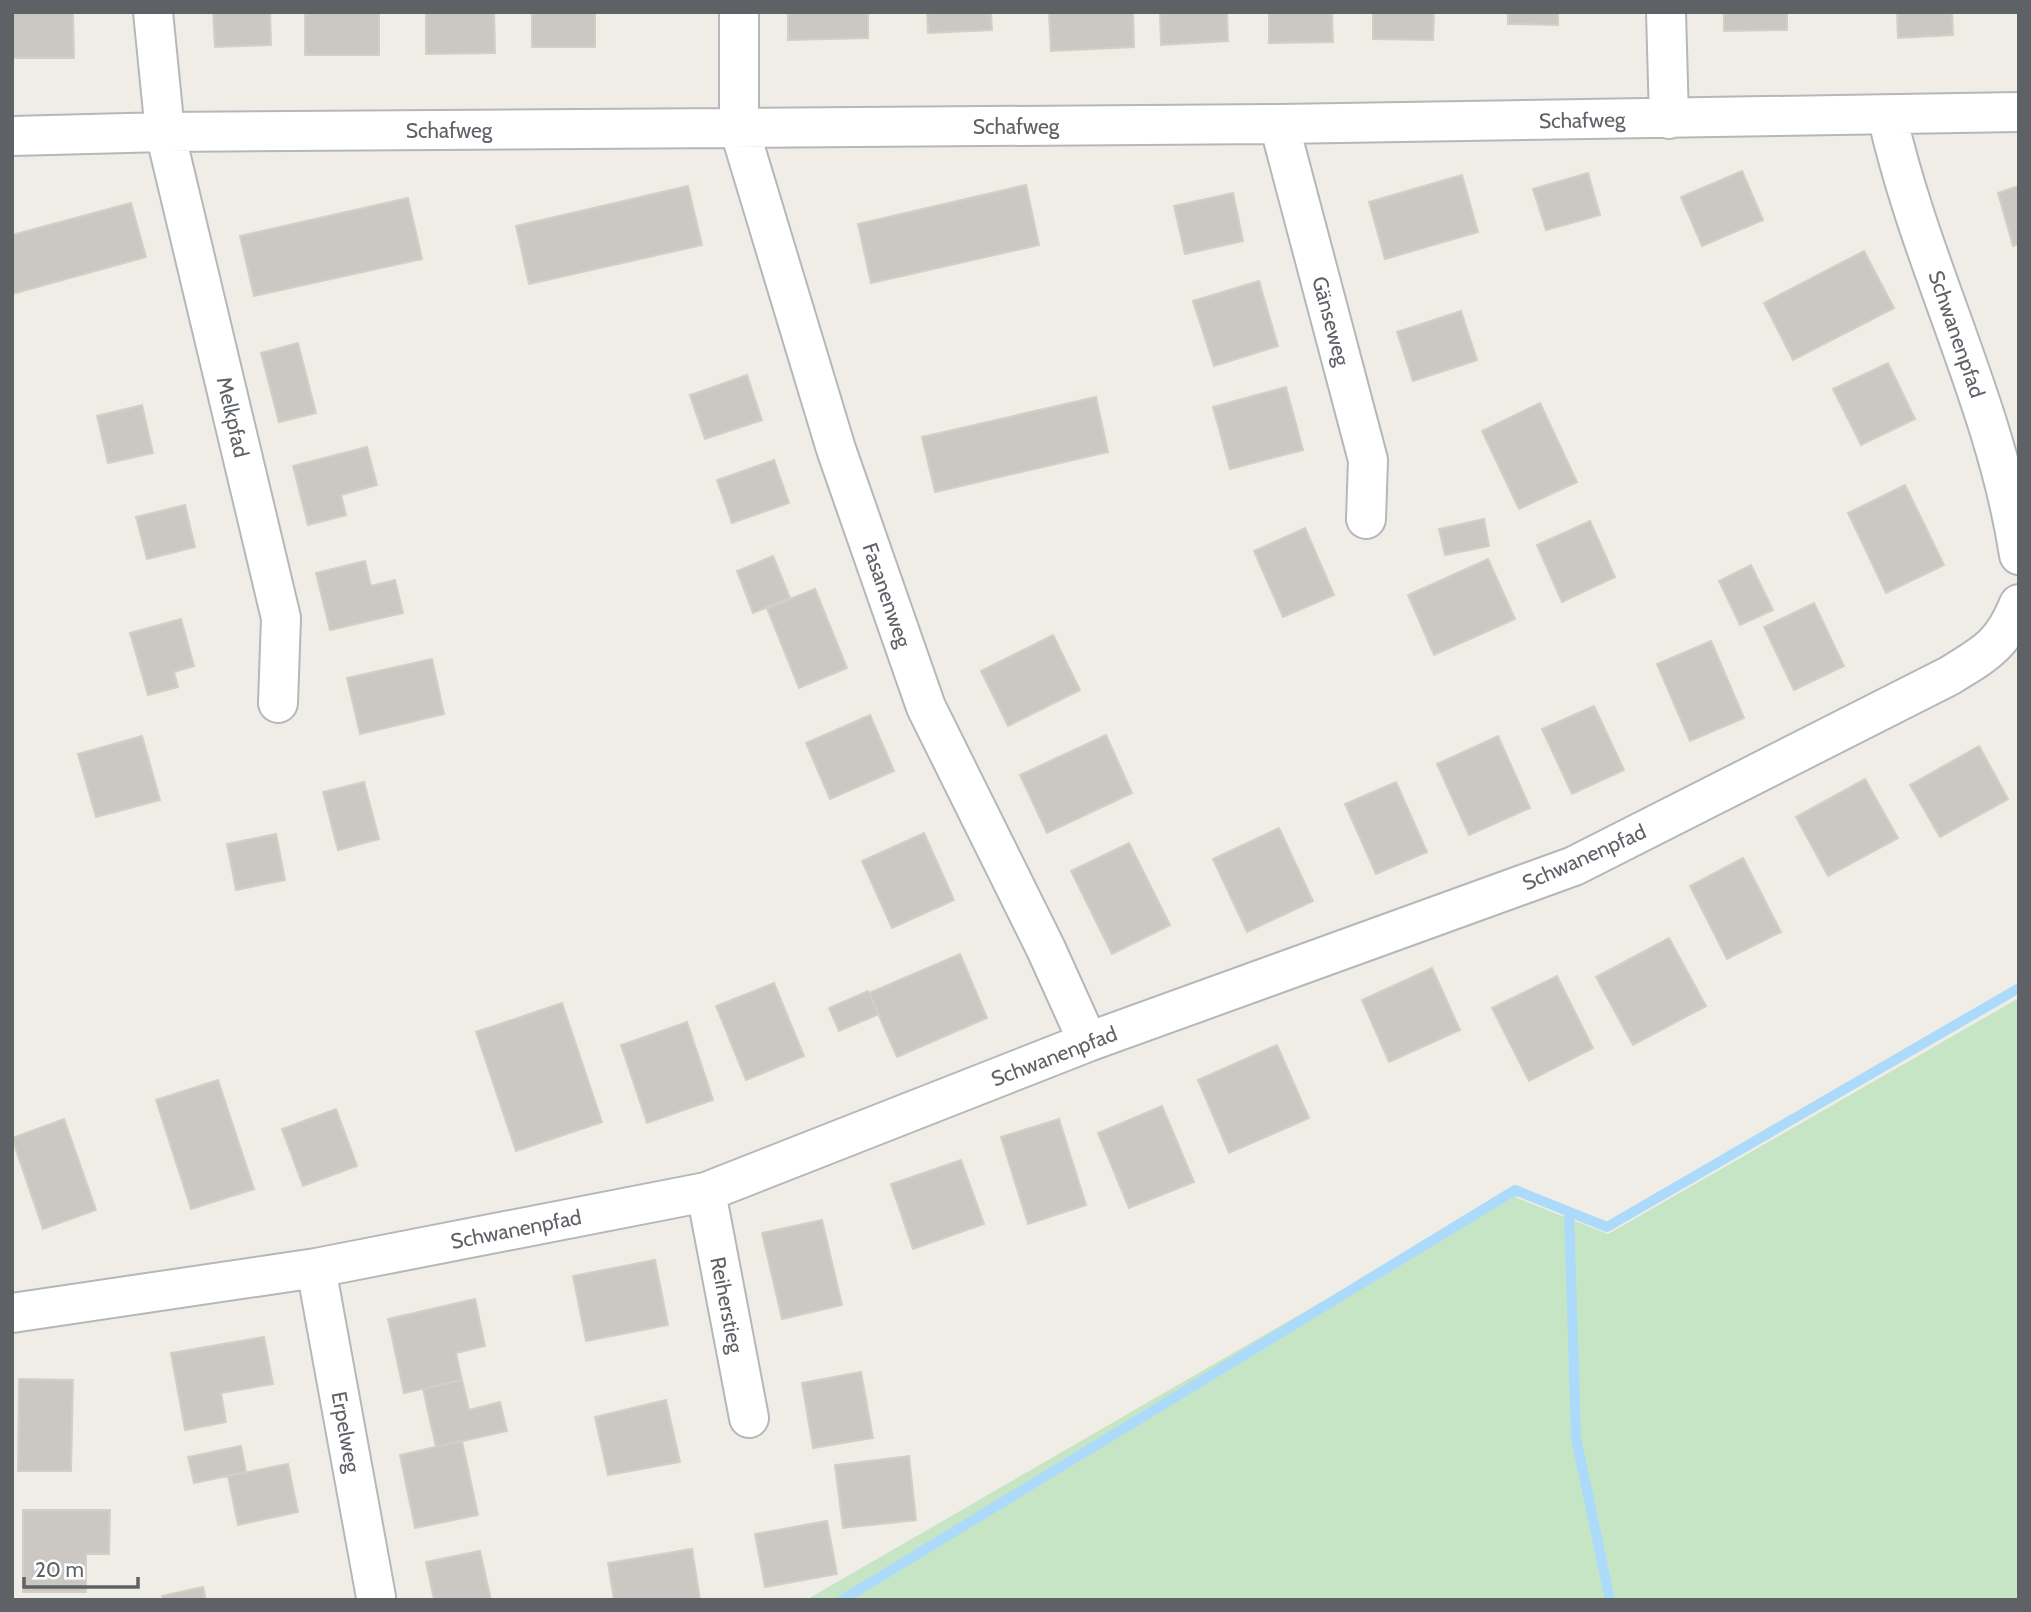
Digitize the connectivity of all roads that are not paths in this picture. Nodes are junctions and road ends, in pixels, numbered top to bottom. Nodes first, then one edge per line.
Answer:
1 (153, 12) edge
2 (739, 12) edge
3 (1666, 12) edge
4 (2019, 112) edge
5 (1887, 115) junction
6 (1669, 119) junction
7 (1279, 124) junction
8 (739, 128) junction
9 (165, 132) junction
10 (12, 136) edge
11 (1366, 519) dead end
12 (2019, 555) edge
13 (2019, 604) edge
14 (278, 703) dead end
15 (1088, 1042) junction
16 (706, 1192) junction
17 (316, 1268) junction
18 (12, 1313) edge
19 (749, 1418) dead end
20 (376, 1597) dead end

1 - 9 street, Melkpfad
2 - 8 street, Fasanenweg
3 - 6 street
4 - 5 street, Schafweg
5 - 6 street, Schafweg
5 - 12 street, Schwanenpfad
6 - 7 street, Schafweg
7 - 8 street, Schafweg
7 - 11 street, Gänseweg
8 - 9 street, Schafweg
8 - 15 street, Fasanenweg
9 - 10 street, Schafweg
9 - 14 street, Melkpfad
13 - 15 street, Schwanenpfad
15 - 16 street, Schwanenpfad
16 - 17 street, Schwanenpfad
16 - 19 street, Reiherstieg
17 - 18 street, Schwanenpfad
17 - 20 street, Erpelweg

